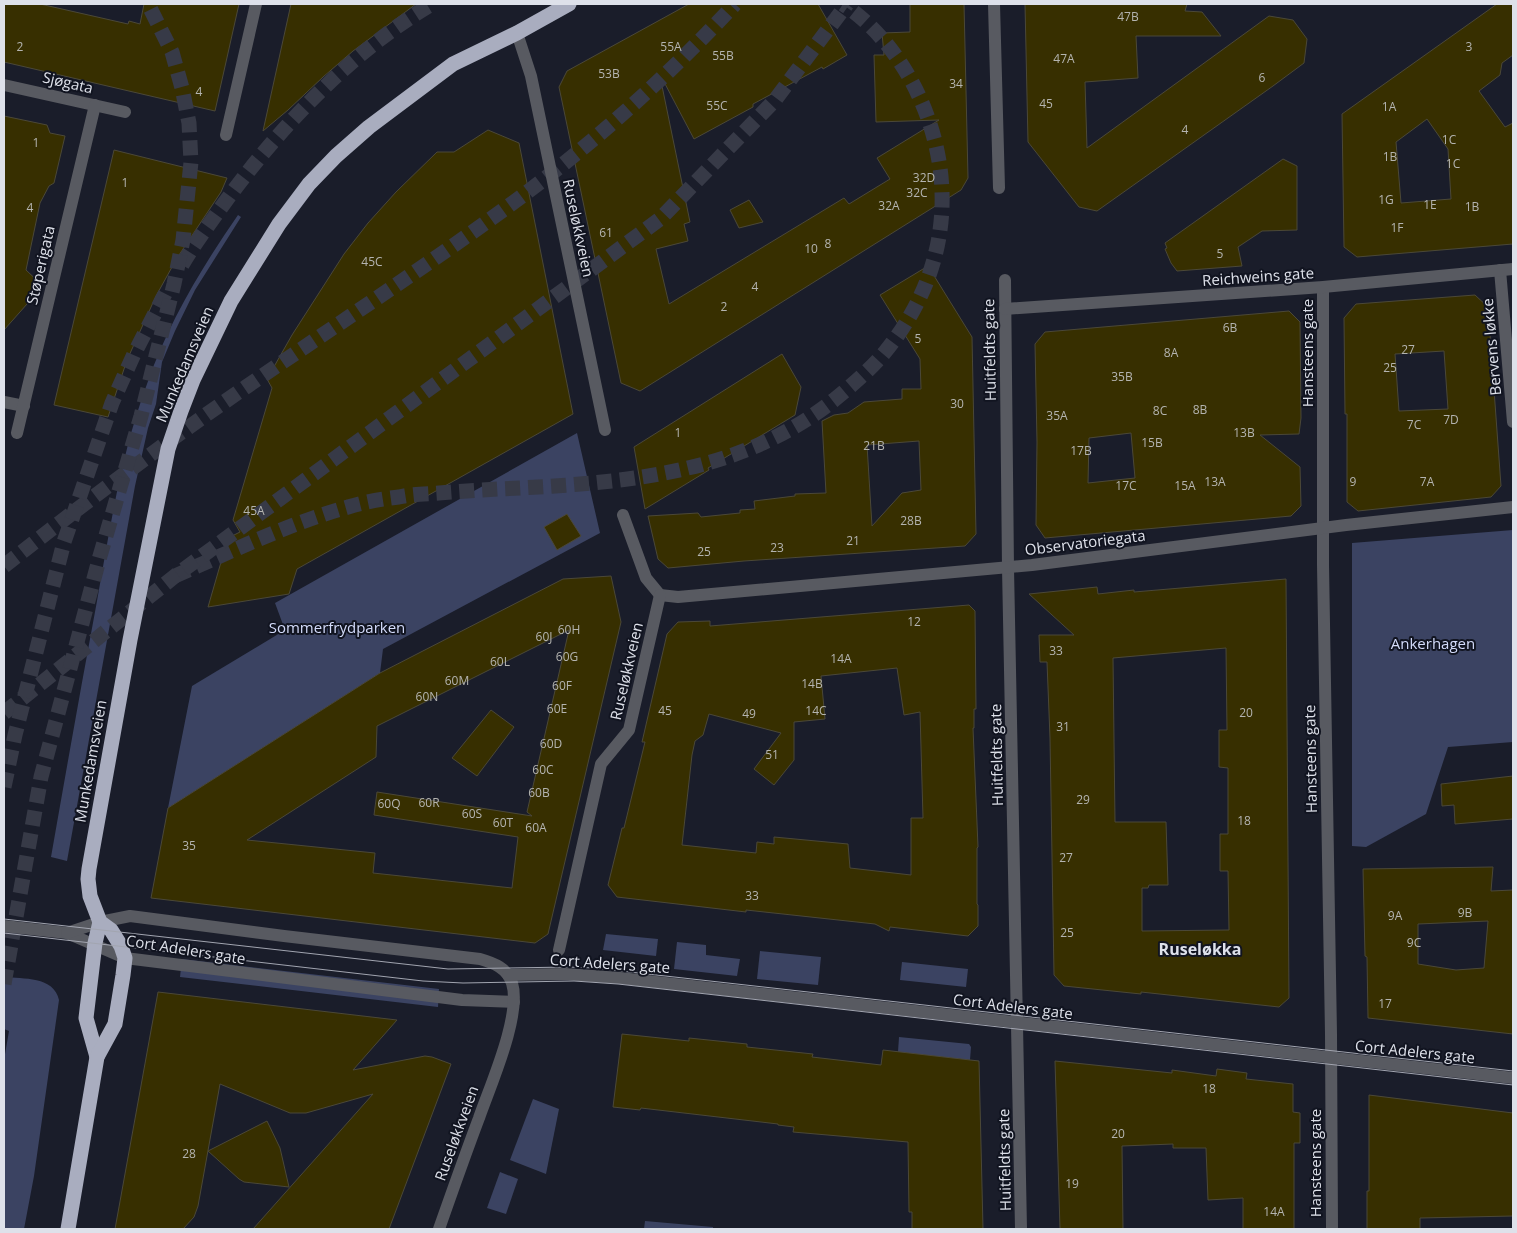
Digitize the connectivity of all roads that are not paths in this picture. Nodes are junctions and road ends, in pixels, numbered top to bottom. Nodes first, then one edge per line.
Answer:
1 (256, 4) edge
2 (569, 4) edge
3 (994, 4) edge
4 (517, 33) junction
5 (4, 84) edge
6 (95, 105) junction
7 (125, 112) dead end
8 (226, 135) dead end
9 (1000, 188) dead end
10 (1507, 269) edge
11 (1005, 280) dead end
12 (1323, 287) junction
13 (1005, 309) junction
14 (4, 402) edge
15 (24, 406) junction
16 (1513, 422) edge
17 (605, 430) dead end
18 (17, 433) dead end
19 (1513, 508) edge
20 (624, 515) dead end
21 (1322, 528) junction
22 (1008, 568) junction
23 (660, 595) junction
24 (100, 922) junction
25 (4, 926) edge
26 (67, 933) junction
27 (95, 945) junction
28 (559, 950) dead end
29 (125, 958) junction
30 (508, 975) junction
31 (514, 1002) junction
32 (1018, 1022) junction
33 (97, 1057) junction
34 (1331, 1058) junction
35 (1513, 1078) edge
36 (68, 1229) edge
37 (438, 1229) edge
38 (1021, 1229) edge
39 (1332, 1229) edge

1 - 8 street
2 - 4 highway, Munkedamsveien
3 - 9 street
4 - 17 street, Ruseløkkveien
4 - 24 highway, Munkedamsveien
5 - 6 street, Sjøgata
6 - 7 street, Sjøgata
6 - 15 street, Støperigata
10 - 12 street, Reichweins gate
10 - 16 street, Bervens løkke
11 - 13 street, Huitfeldts gate
12 - 13 street, Reichweins gate
12 - 21 street, Hansteens gate
13 - 22 street, Huitfeldts gate
14 - 15 street
15 - 18 street, Støperigata
19 - 21 street, Observatoriegata
20 - 23 street
21 - 22 street, Observatoriegata
21 - 34 street, Hansteens gate
22 - 23 street, Observatoriegata
22 - 32 street, Huitfeldts gate
23 - 28 street, Ruseløkkveien
24 - 26 street, Cort Adelers gate
24 - 27 highway
24 - 29 highway, Munkedamsveien
24 - 30 street, Cort Adelers gate
25 - 26 street
26 - 27 street, Cort Adelers gate
27 - 29 street, Cort Adelers gate
27 - 33 highway
29 - 31 street, Cort Adelers gate
29 - 33 highway
30 - 31 street
30 - 32 street, Cort Adelers gate
31 - 37 street, Ruseløkkveien
32 - 34 street, Cort Adelers gate
32 - 38 street, Huitfeldts gate
33 - 36 highway
34 - 35 street, Cort Adelers gate
34 - 39 street, Hansteens gate

